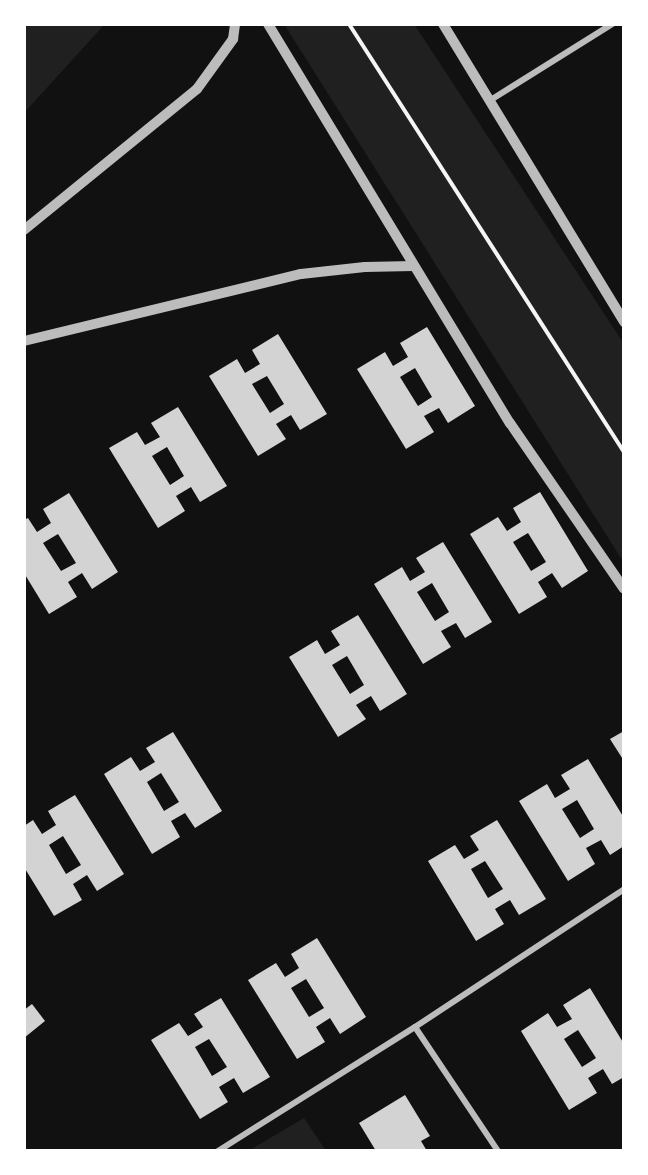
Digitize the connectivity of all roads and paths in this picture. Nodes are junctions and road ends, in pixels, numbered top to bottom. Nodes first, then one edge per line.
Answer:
1 (235, 24) edge
2 (268, 24) edge
3 (349, 24) edge
4 (443, 24) edge
5 (612, 24) edge
6 (489, 101) junction
7 (24, 230) edge
8 (413, 266) junction
9 (624, 322) edge
10 (24, 341) edge
11 (624, 452) edge
12 (624, 589) edge
13 (624, 889) edge
14 (415, 1027) junction
15 (218, 1151) edge
16 (498, 1151) edge

1 - 7 street
2 - 8 street
3 - 11 path
4 - 6 street
5 - 6 street
6 - 9 street
8 - 10 street
8 - 12 street
13 - 14 street
14 - 15 street
14 - 16 street

